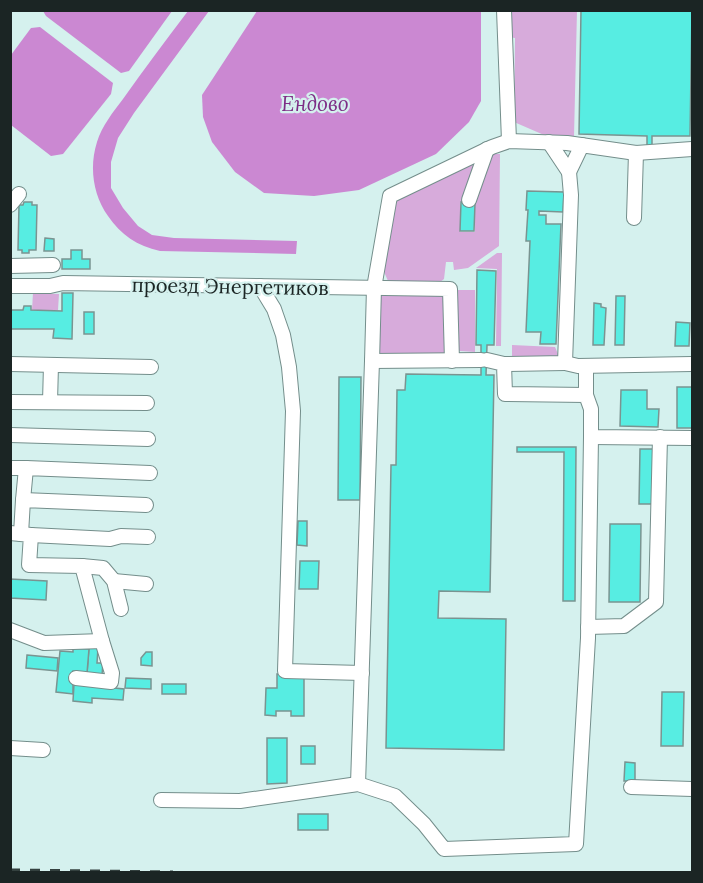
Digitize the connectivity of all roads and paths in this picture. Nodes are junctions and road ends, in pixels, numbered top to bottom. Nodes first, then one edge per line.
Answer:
1 (504, 10) edge
2 (509, 141) junction
3 (549, 142) junction
4 (582, 145) junction
5 (487, 149) junction
6 (693, 149) edge
7 (636, 153) junction
8 (569, 172) junction
9 (469, 200) dead end
10 (634, 218) dead end
11 (53, 265) dead end
12 (10, 266) edge
13 (10, 286) edge
14 (260, 286) junction
15 (374, 288) junction
16 (372, 361) junction
17 (452, 361) junction
18 (565, 363) junction
19 (10, 364) edge
20 (504, 364) junction
21 (693, 364) edge
22 (51, 365) junction
23 (586, 366) junction
24 (151, 367) dead end
25 (586, 395) junction
26 (10, 402) edge
27 (50, 402) junction
28 (147, 403) dead end
29 (10, 435) edge
30 (591, 437) junction
31 (660, 437) junction
32 (693, 438) edge
33 (148, 440) dead end
34 (10, 468) edge
35 (26, 468) junction
36 (150, 473) dead end
37 (23, 500) junction
38 (146, 505) dead end
39 (21, 534) edge
40 (148, 537) dead end
41 (82, 566) junction
42 (114, 581) junction
43 (146, 584) dead end
44 (121, 609) dead end
45 (588, 627) junction
46 (10, 630) edge
47 (102, 641) junction
48 (362, 673) junction
49 (76, 678) dead end
50 (10, 748) edge
51 (43, 750) dead end
52 (358, 784) junction
53 (631, 787) dead end
54 (693, 789) edge
55 (161, 800) dead end

1 - 2 street
2 - 3 street
2 - 5 street
3 - 4 street
3 - 8 street
4 - 7 street
4 - 8 street
5 - 9 street
5 - 15 street
6 - 7 street
7 - 10 street
8 - 18 street
11 - 12 street
13 - 14 street, проезд Энергетиков
14 - 15 street, проезд Энергетиков
14 - 48 street
15 - 16 street
15 - 17 street, проезд Энергетиков
16 - 17 street
16 - 48 street
17 - 20 street
18 - 20 street
18 - 23 street
19 - 22 street
20 - 25 street
21 - 23 street
22 - 24 street
22 - 27 street
23 - 25 street
25 - 30 street
26 - 27 street
27 - 28 street
29 - 33 street
30 - 31 street
30 - 45 street
31 - 32 street
31 - 45 street
34 - 35 street
35 - 36 street
35 - 37 street
37 - 38 street
37 - 39 street
39 - 40 street
39 - 41 street
41 - 42 street
41 - 47 street
42 - 43 street
42 - 44 street
45 - 52 street
46 - 47 street
47 - 49 street
48 - 52 street
50 - 51 street
52 - 55 street
53 - 54 street

